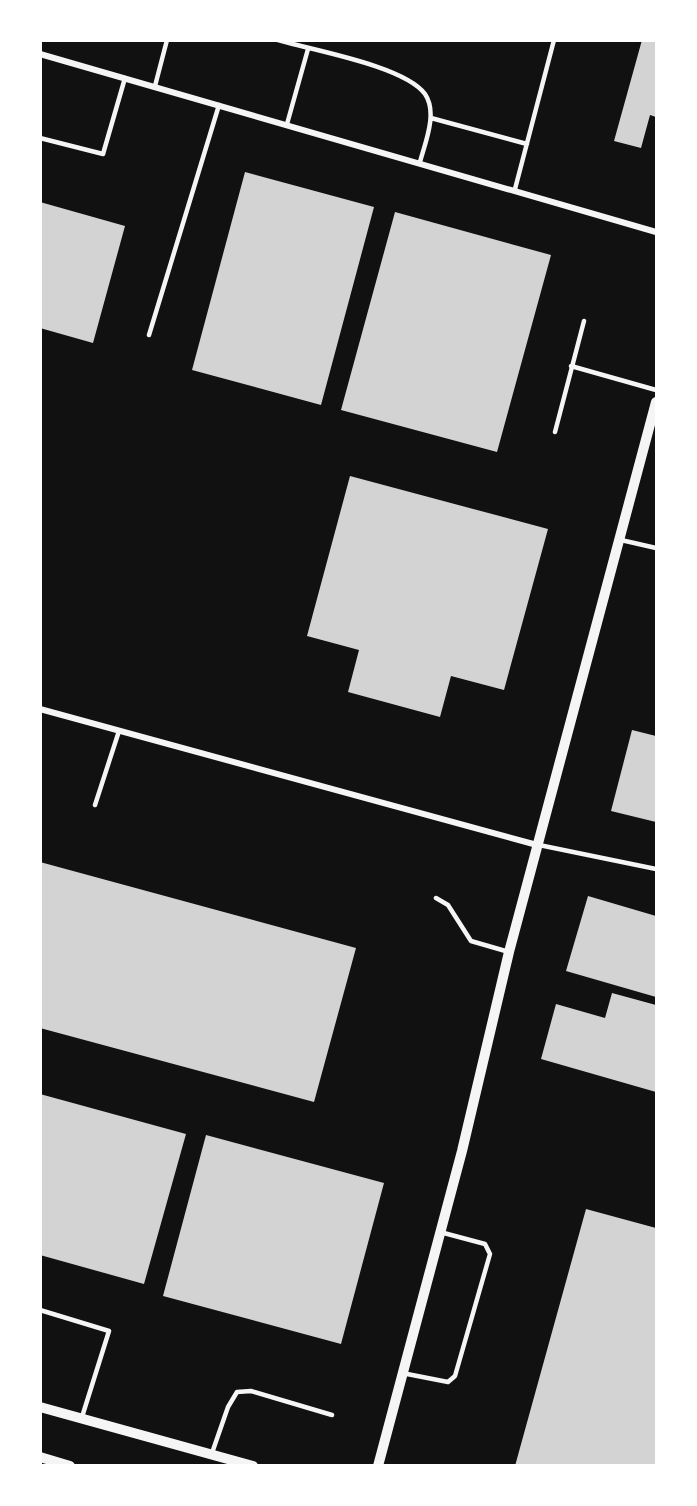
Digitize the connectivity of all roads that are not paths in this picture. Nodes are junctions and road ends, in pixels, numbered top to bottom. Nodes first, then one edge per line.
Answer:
1 (167, 40) edge
2 (278, 40) edge
3 (554, 40) edge
4 (308, 49) junction
5 (40, 54) edge
6 (125, 78) junction
7 (155, 86) junction
8 (219, 105) junction
9 (431, 118) junction
10 (287, 124) junction
11 (40, 138) edge
12 (527, 144) junction
13 (420, 162) junction
14 (515, 189) junction
15 (657, 232) edge
16 (584, 321) dead end
17 (149, 335) dead end
18 (572, 366) junction
19 (657, 390) edge
20 (657, 402) edge
21 (655, 417) edge
22 (555, 432) dead end
23 (620, 540) junction
24 (657, 548) edge
25 (40, 709) edge
26 (119, 731) junction
27 (95, 804) dead end
28 (537, 845) junction
29 (657, 868) edge
30 (436, 898) dead end
31 (509, 952) junction
32 (440, 1232) junction
33 (40, 1311) edge
34 (402, 1373) junction
35 (40, 1407) edge
36 (332, 1414) dead end
37 (82, 1419) junction
38 (212, 1454) junction
39 (40, 1457) edge
40 (69, 1466) edge
41 (253, 1466) edge
42 (378, 1466) edge

1 - 7 lane
2 - 4 lane
3 - 12 lane
4 - 9 lane
4 - 10 lane
5 - 6 street
6 - 7 street
6 - 11 lane
7 - 8 street
8 - 10 street
8 - 17 lane
9 - 12 lane
9 - 13 lane
10 - 13 street
12 - 14 lane
13 - 14 street
14 - 15 street
16 - 18 lane
18 - 19 lane
18 - 22 lane
20 - 21 street
21 - 23 street
23 - 24 lane
23 - 28 street
25 - 26 street
26 - 27 lane
26 - 28 street
28 - 29 lane
28 - 31 street
30 - 31 lane
31 - 32 street
32 - 34 street
32 - 34 lane
33 - 37 lane
34 - 42 street
35 - 37 street
36 - 38 lane
37 - 38 street
38 - 41 street
39 - 40 street

